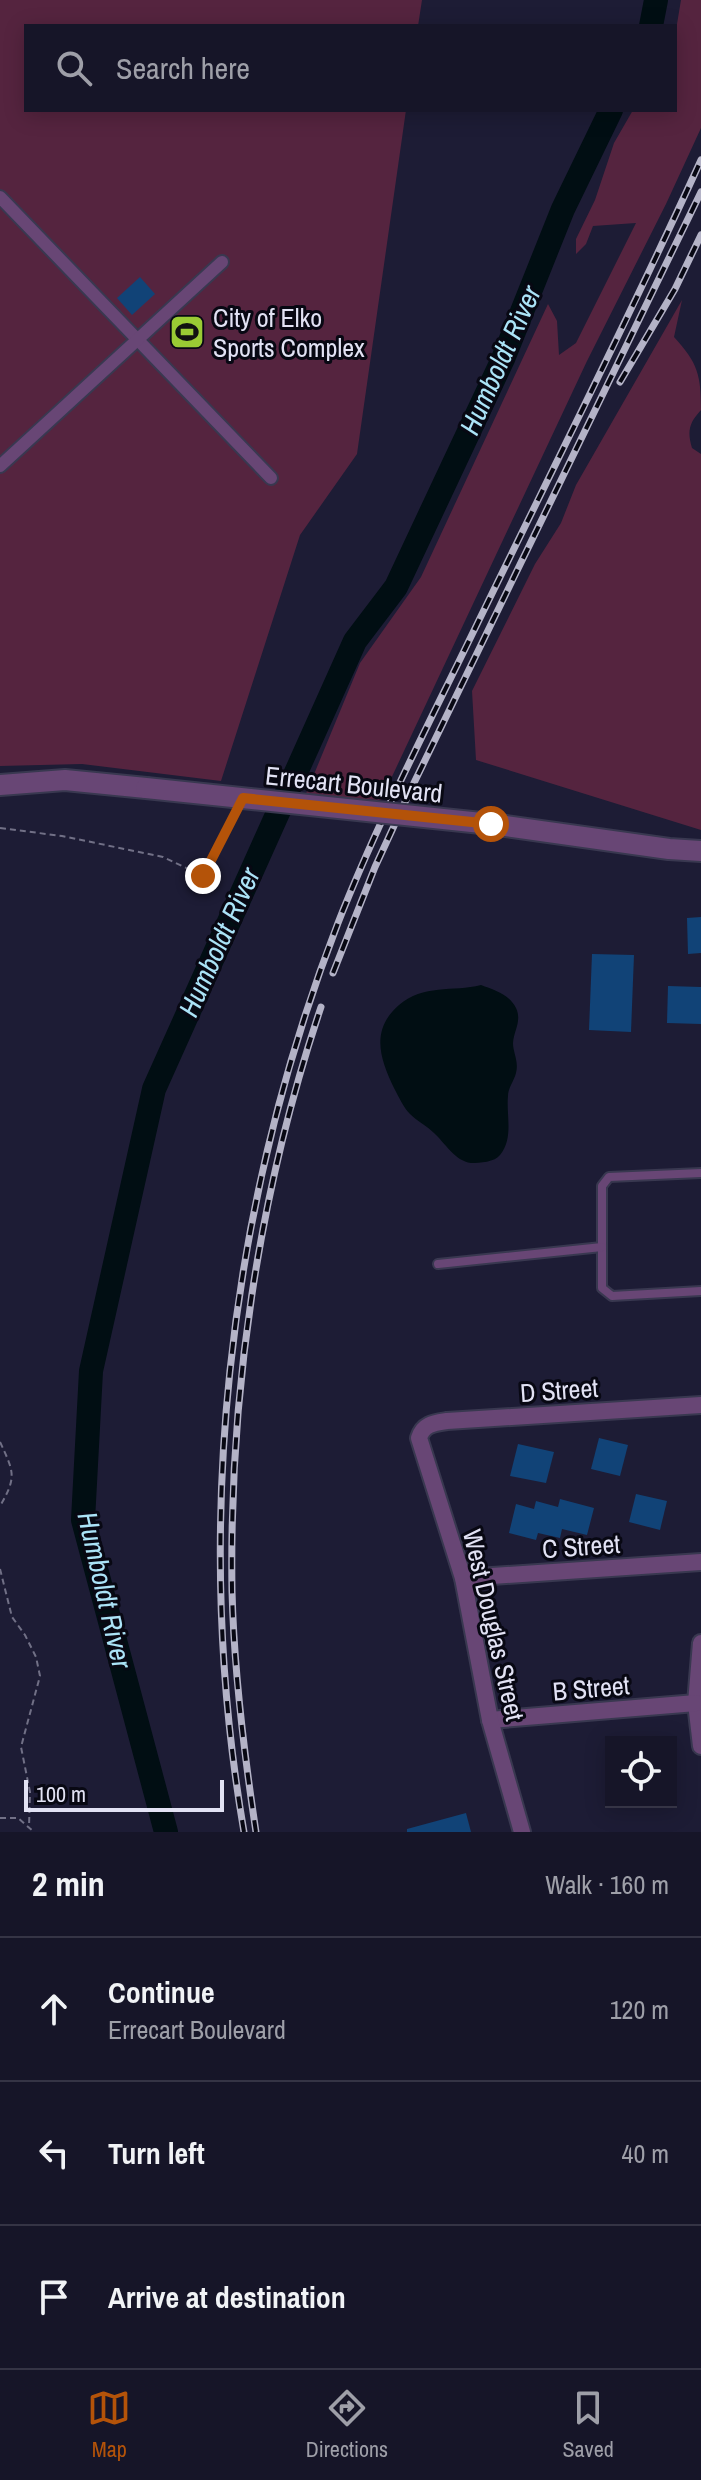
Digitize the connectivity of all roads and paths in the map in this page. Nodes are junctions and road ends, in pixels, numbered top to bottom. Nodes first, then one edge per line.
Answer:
1 (0, 197) edge
2 (222, 262) dead end
3 (138, 340) junction
4 (0, 466) edge
5 (271, 478) dead end
6 (0, 785) edge
7 (243, 798) junction
8 (0, 828) edge
9 (701, 851) edge
10 (701, 1173) edge
11 (602, 1247) junction
12 (438, 1264) dead end
13 (701, 1291) edge
14 (701, 1405) edge
15 (422, 1430) joint
16 (0, 1442) edge
17 (0, 1506) edge
18 (701, 1562) edge
19 (0, 1569) edge
20 (463, 1578) junction
21 (701, 1643) edge
22 (696, 1703) junction
23 (490, 1720) junction
24 (701, 1746) edge
25 (0, 1818) edge
26 (29, 1827) junction
27 (34, 1832) edge
28 (522, 1832) edge

1 - 3 street
2 - 3 street
3 - 4 street
3 - 5 street
6 - 7 street, Errecart Boulevard, bridge
7 - 8 path
7 - 9 street, Errecart Boulevard, bridge
10 - 11 lane
11 - 12 lane
11 - 13 lane
14 - 15 street, D Street
15 - 20 street, West Douglas Street
16 - 17 path
18 - 20 street, C Street
19 - 26 path
20 - 23 street, West Douglas Street
21 - 22 street
22 - 23 street, B Street
22 - 24 street
23 - 28 street, West Douglas Street
25 - 26 path
26 - 27 path

